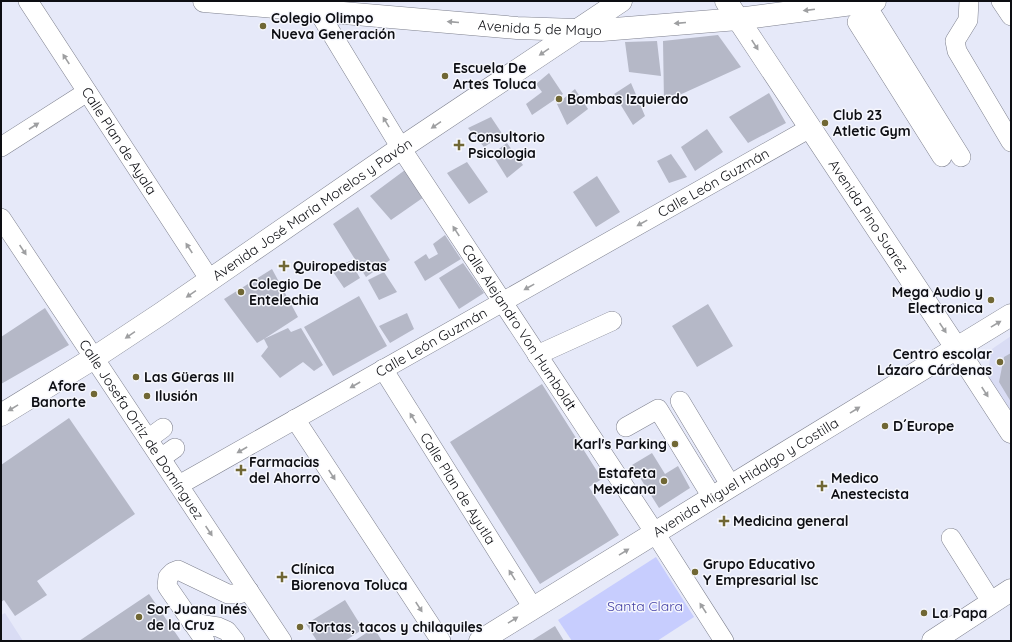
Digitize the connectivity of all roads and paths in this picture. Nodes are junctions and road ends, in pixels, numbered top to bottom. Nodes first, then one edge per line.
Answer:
1 (28, 1) edge
2 (204, 1) edge
3 (621, 1) edge
4 (726, 1) edge
5 (969, 1) edge
6 (1002, 1) edge
7 (870, 2) edge
8 (373, 8) edge
9 (318, 11) junction
10 (1011, 16) edge
11 (738, 19) junction
12 (857, 22) dead end
13 (576, 30) junction
14 (899, 72) junction
15 (87, 92) junction
16 (810, 128) junction
17 (1011, 142) edge
18 (1, 147) edge
19 (401, 148) junction
20 (942, 157) dead end
21 (961, 157) dead end
22 (1, 218) edge
23 (210, 280) junction
24 (502, 302) junction
25 (1011, 315) edge
26 (612, 321) dead end
27 (956, 348) junction
28 (537, 355) junction
29 (94, 358) junction
30 (383, 370) junction
31 (680, 401) dead end
32 (1, 415) edge
33 (295, 419) junction
34 (626, 427) dead end
35 (1011, 432) edge
36 (179, 486) junction
37 (731, 486) junction
38 (712, 497) junction
39 (655, 533) junction
40 (951, 538) dead end
41 (1011, 590) edge
42 (249, 591) junction
43 (992, 603) junction
44 (533, 608) junction
45 (192, 623) junction
46 (204, 641) edge
47 (235, 641) edge
48 (282, 641) edge
49 (441, 641) edge
50 (480, 641) edge
51 (724, 641) edge
52 (933, 641) edge

15 -> 1 street, Calle Plan de Ayala
2 - 9 main road, Avenida 5 de Mayo
3 - 13 main road, Avenida José María Morelos y Pavón
4 - 11 main road, Avenida Pino Suarez
5 - 17 street
6 - 10 street
7 -> 11 main road, Avenida 5 de Mayo
7 - 14 street
8 - 9 main road, Avenida 5 de Mayo
13 -> 8 main road, Avenida 5 de Mayo
19 -> 9 street, Calle Alejandro Von Humboldt
11 -> 13 main road, Avenida 5 de Mayo
11 -> 16 main road, Avenida Pino Suarez
12 - 14 street
13 -> 19 main road, Avenida José María Morelos y Pavón
14 - 20 street
14 - 21 street
18 -> 15 street
23 -> 15 street, Calle Plan de Ayala
16 -> 24 street, Calle León Guzmán
16 -> 27 main road, Avenida Pino Suarez
19 - 23 main road, Avenida José María Morelos y Pavón
24 -> 19 street, Calle Alejandro Von Humboldt
22 -> 29 street, Calle Josefa Ortiz de Domínguez
23 -> 29 main road, Avenida José María Morelos y Pavón
24 - 28 street, Calle Alejandro Von Humboldt
24 - 30 street, Calle León Guzmán
27 -> 25 main road, Avenida Miguel Hidalgo y Costilla
26 - 28 street
27 -> 35 main road, Avenida Pino Suarez
37 -> 27 main road, Avenida Miguel Hidalgo y Costilla
28 - 39 street, Calle Alejandro Von Humboldt
29 -> 32 main road, Avenida José María Morelos y Pavón
29 - 36 street, Calle Josefa Ortiz de Domínguez
30 -> 33 street, Calle León Guzmán
44 -> 30 street, Calle Plan de Ayutla
31 - 37 street
33 -> 36 street, Calle León Guzmán
33 -> 49 street
34 - 38 street
36 -> 42 street, Calle Josefa Ortiz de Domínguez
37 - 38 main road, Avenida Miguel Hidalgo y Costilla
38 - 39 main road, Avenida Miguel Hidalgo y Costilla
44 -> 39 main road, Avenida Miguel Hidalgo y Costilla
51 -> 39 street, Calle Alejandro Von Humboldt
40 - 43 street
41 - 43 main road
42 - 45 street
42 - 48 street, Calle Josefa Ortiz de Domínguez
43 - 52 main road
50 -> 44 main road, Avenida Miguel Hidalgo y Costilla
45 - 46 street
45 - 47 street

